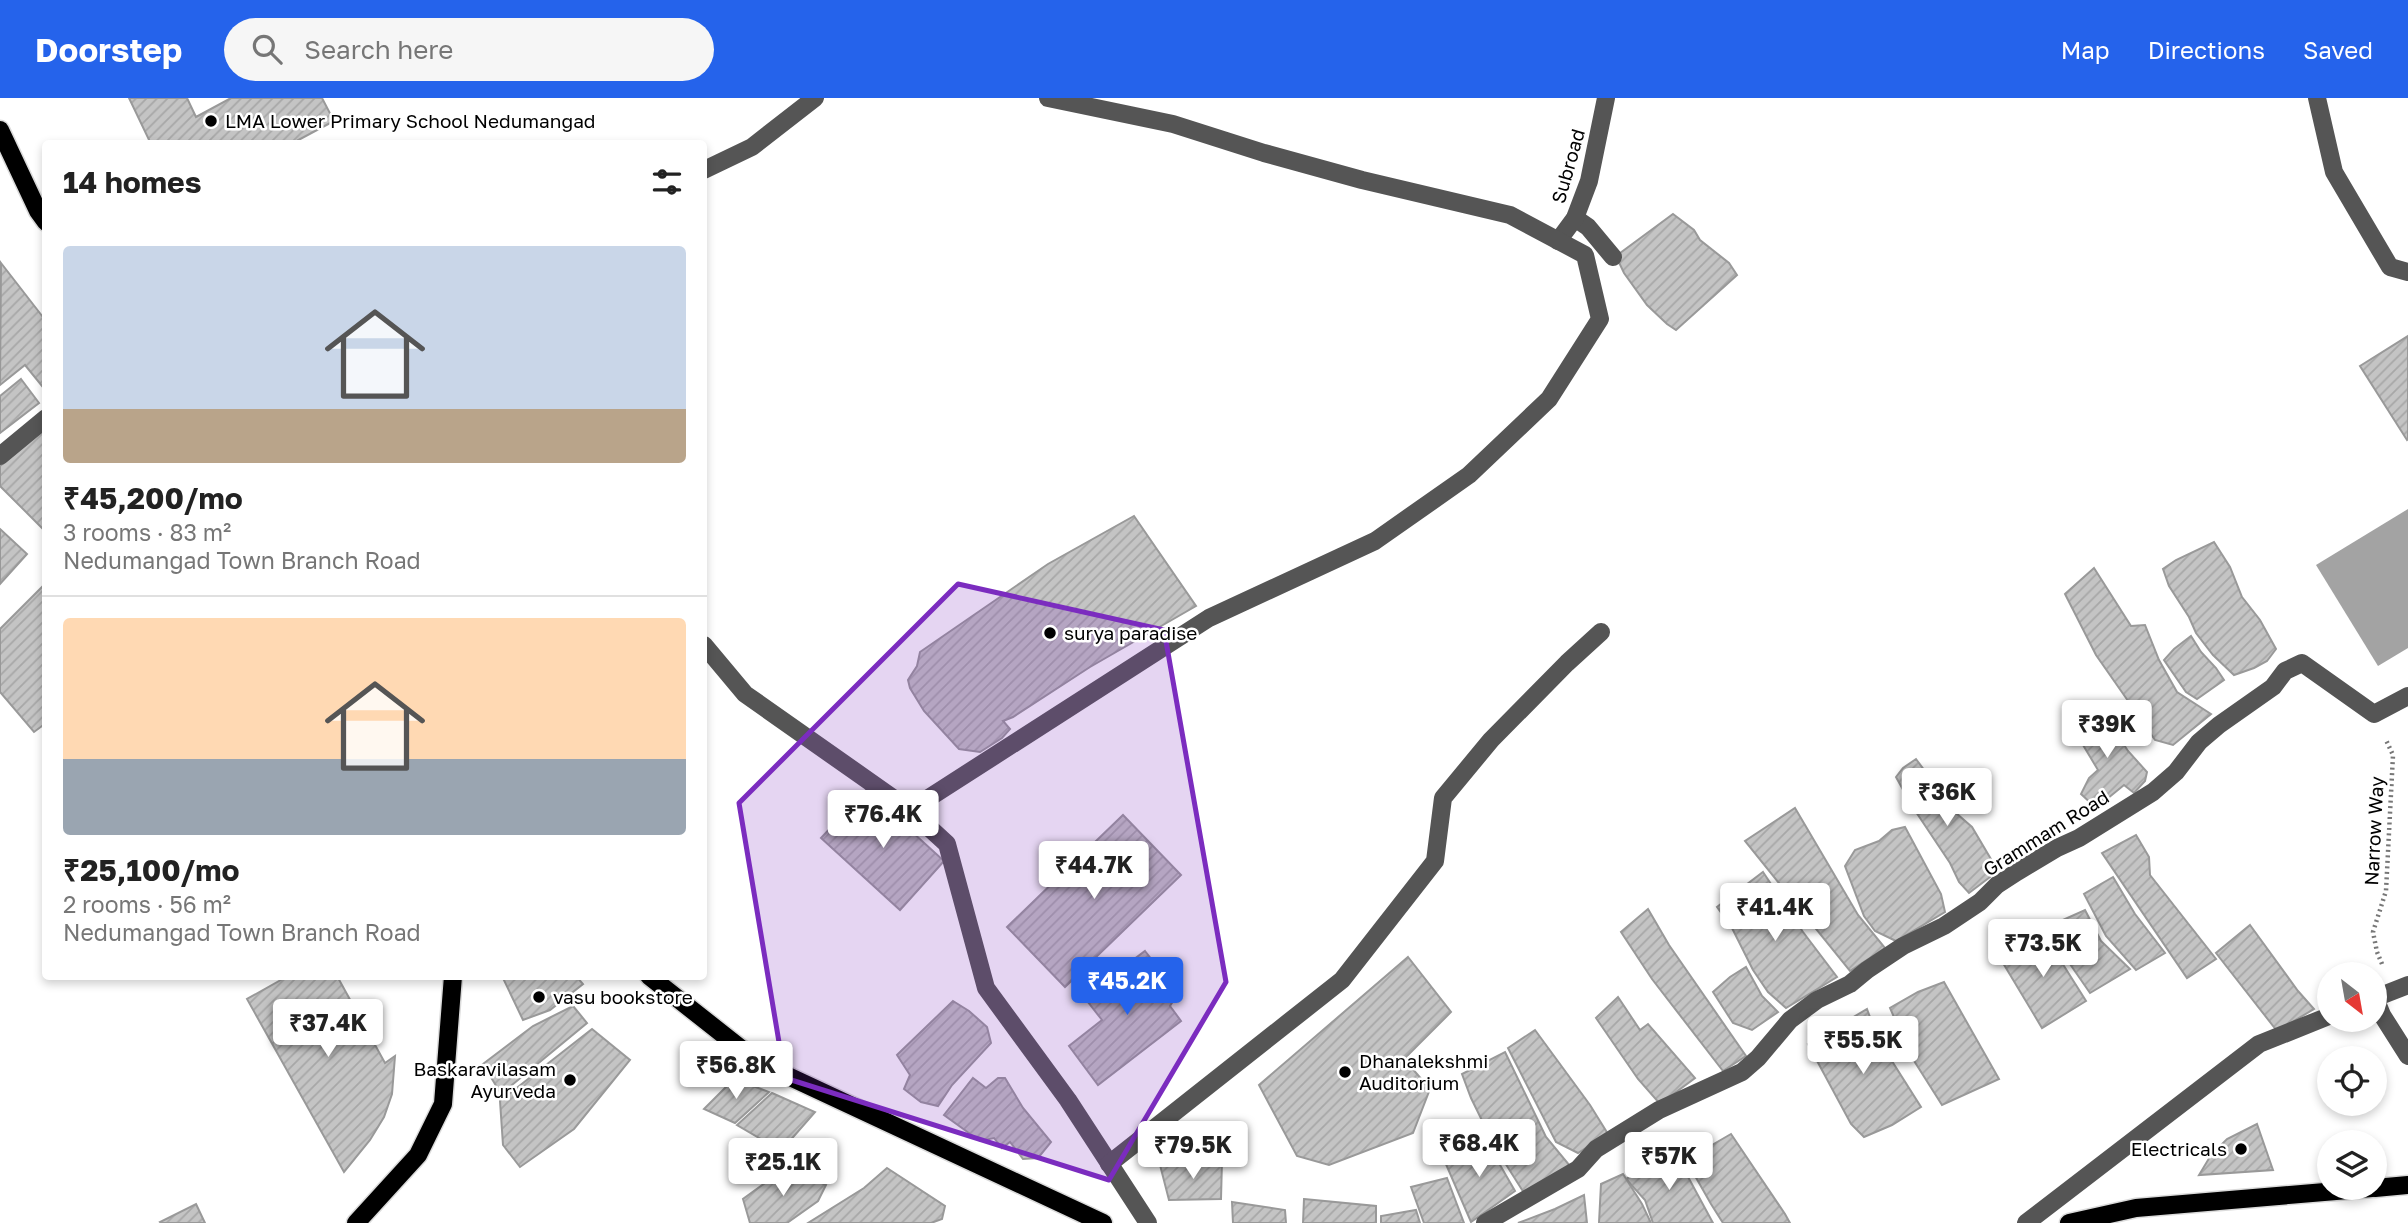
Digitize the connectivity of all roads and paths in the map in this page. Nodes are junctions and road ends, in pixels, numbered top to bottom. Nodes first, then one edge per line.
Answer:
1 (815, 98) edge
2 (1048, 98) edge
3 (1606, 98) edge
4 (2317, 98) edge
5 (0, 130) edge
6 (707, 169) edge
7 (42, 216) edge
8 (1575, 218) junction
9 (1558, 241) junction
10 (1613, 257) dead end
11 (2408, 272) edge
12 (42, 421) edge
13 (0, 456) edge
14 (1601, 632) dead end
15 (707, 648) edge
16 (2408, 696) edge
17 (2374, 714) junction
18 (910, 810) junction
19 (453, 980) edge
20 (654, 980) edge
21 (2401, 988) edge
22 (2317, 1021) edge
23 (2387, 1023) edge
24 (2408, 1056) edge
25 (1109, 1164) junction
26 (2408, 1185) edge
27 (2387, 1187) edge
28 (2317, 1193) edge
29 (356, 1223) edge
30 (1103, 1223) edge
31 (1148, 1223) edge
32 (1485, 1223) edge
33 (2026, 1223) edge
34 (2069, 1223) edge

1 - 6 street
2 - 9 street
3 - 8 street, Subroad
4 - 11 street
5 - 7 main road
8 - 9 street, Subroad
8 - 10 street
9 - 18 street
12 - 13 street
14 - 25 street
15 - 18 street
16 - 17 street
17 - 21 path, Narrow Way
17 - 32 street, Grammam Road
18 - 25 street
19 - 29 main road
20 - 30 main road
22 - 33 street
23 - 24 street
25 - 31 street
26 - 27 main road
28 - 34 main road

